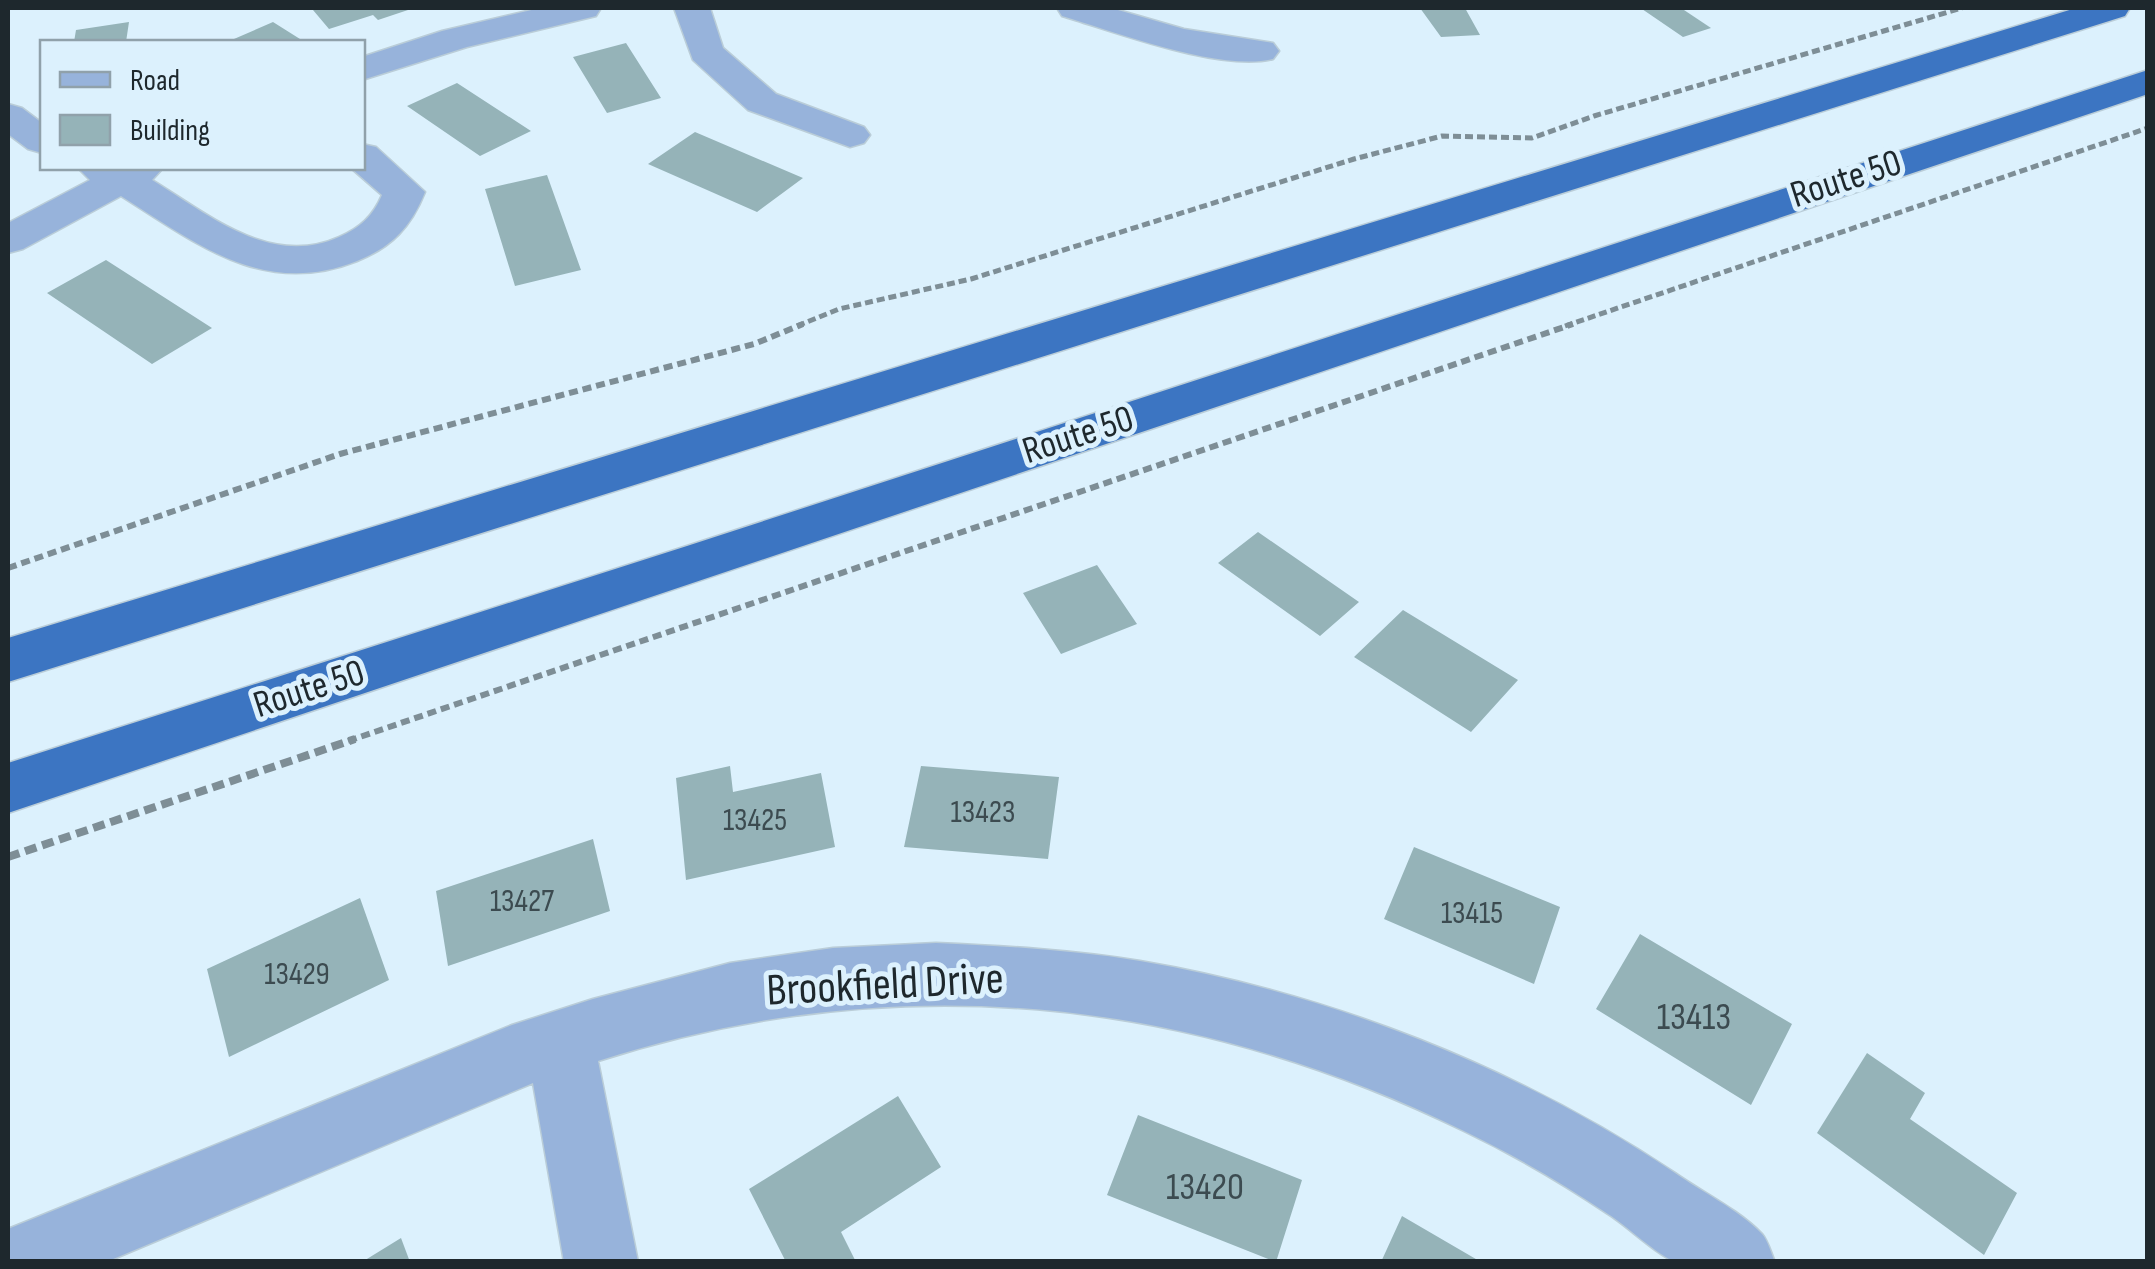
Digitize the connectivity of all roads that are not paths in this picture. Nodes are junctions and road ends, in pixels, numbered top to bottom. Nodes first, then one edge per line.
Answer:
1 (583, 8) edge
2 (692, 8) edge
3 (1075, 8) edge
4 (2112, 8) edge
5 (1260, 51) dead end
6 (365, 68) edge
7 (2148, 80) edge
8 (8, 116) edge
9 (850, 135) dead end
10 (40, 140) edge
11 (365, 159) edge
12 (121, 171) edge
13 (8, 240) edge
14 (8, 660) edge
15 (8, 788) edge
16 (560, 1042) junction
17 (16, 1262) edge
18 (600, 1262) edge
19 (1738, 1262) edge

1 - 6 street
2 - 9 street
3 - 5 street
4 - 14 highway
7 - 15 highway, Route 50
8 - 10 street
11 - 12 street
12 - 13 street
16 - 17 street, Brookfield Drive
16 - 18 street
16 - 19 street, Brookfield Drive

